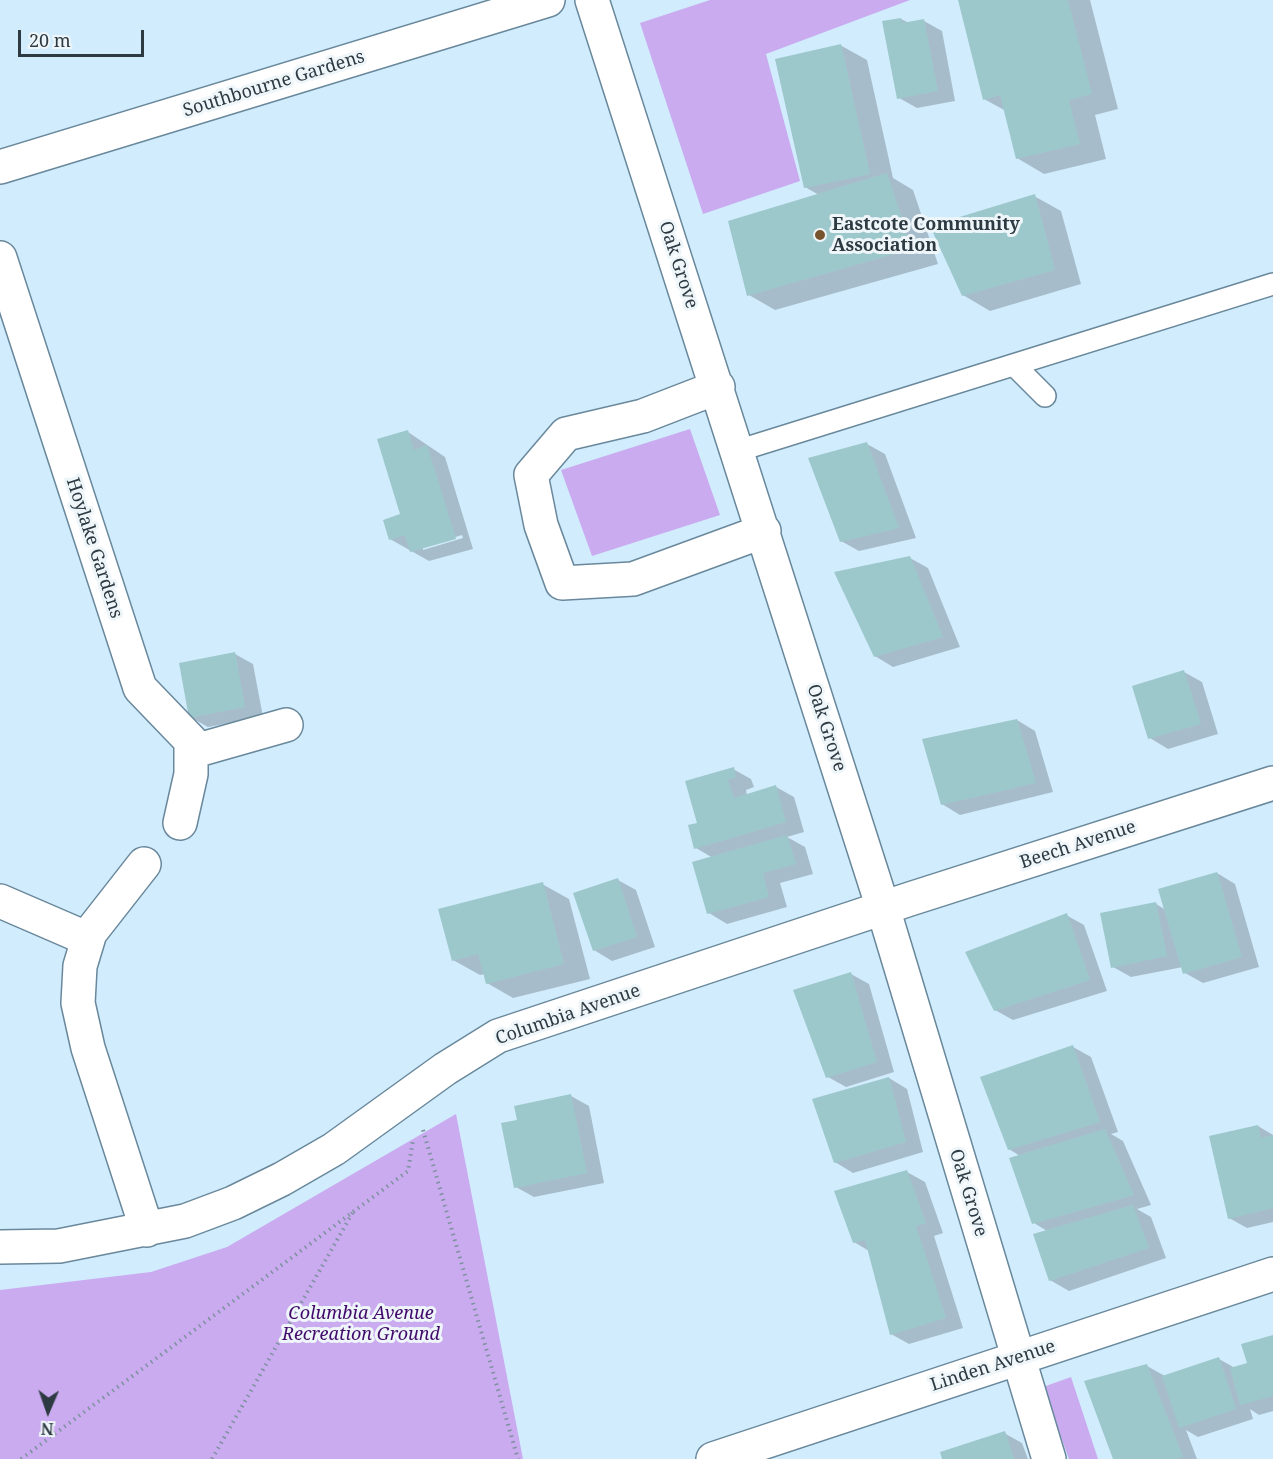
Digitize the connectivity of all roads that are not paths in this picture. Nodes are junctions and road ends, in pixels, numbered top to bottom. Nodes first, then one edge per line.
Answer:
1 (548, 0) edge
2 (592, 0) edge
3 (0, 167) edge
4 (0, 258) edge
5 (1273, 284) edge
6 (1015, 366) junction
7 (718, 387) junction
8 (1045, 396) dead end
9 (737, 451) junction
10 (764, 531) junction
11 (286, 725) dead end
12 (191, 752) junction
13 (1273, 783) edge
14 (180, 823) dead end
15 (144, 864) dead end
16 (0, 901) edge
17 (883, 908) junction
18 (88, 939) junction
19 (147, 1230) junction
20 (0, 1247) edge
21 (1273, 1274) edge
22 (1018, 1357) junction
23 (713, 1459) edge
24 (1049, 1459) edge

1 - 3 street, Southbourne Gardens
2 - 7 street, Oak Grove
4 - 12 street, Hoylake Gardens
5 - 6 lane
6 - 8 lane
6 - 9 lane
7 - 9 street, Oak Grove
7 - 10 street
9 - 10 street, Oak Grove
10 - 17 street, Oak Grove
11 - 12 street
12 - 14 street
13 - 17 street, Beech Avenue
15 - 18 street
16 - 18 street
17 - 19 street, Columbia Avenue
17 - 22 street, Oak Grove
18 - 19 street
19 - 20 street, Columbia Avenue
21 - 22 street, Linden Avenue
22 - 23 street, Linden Avenue
22 - 24 street, Oak Grove

